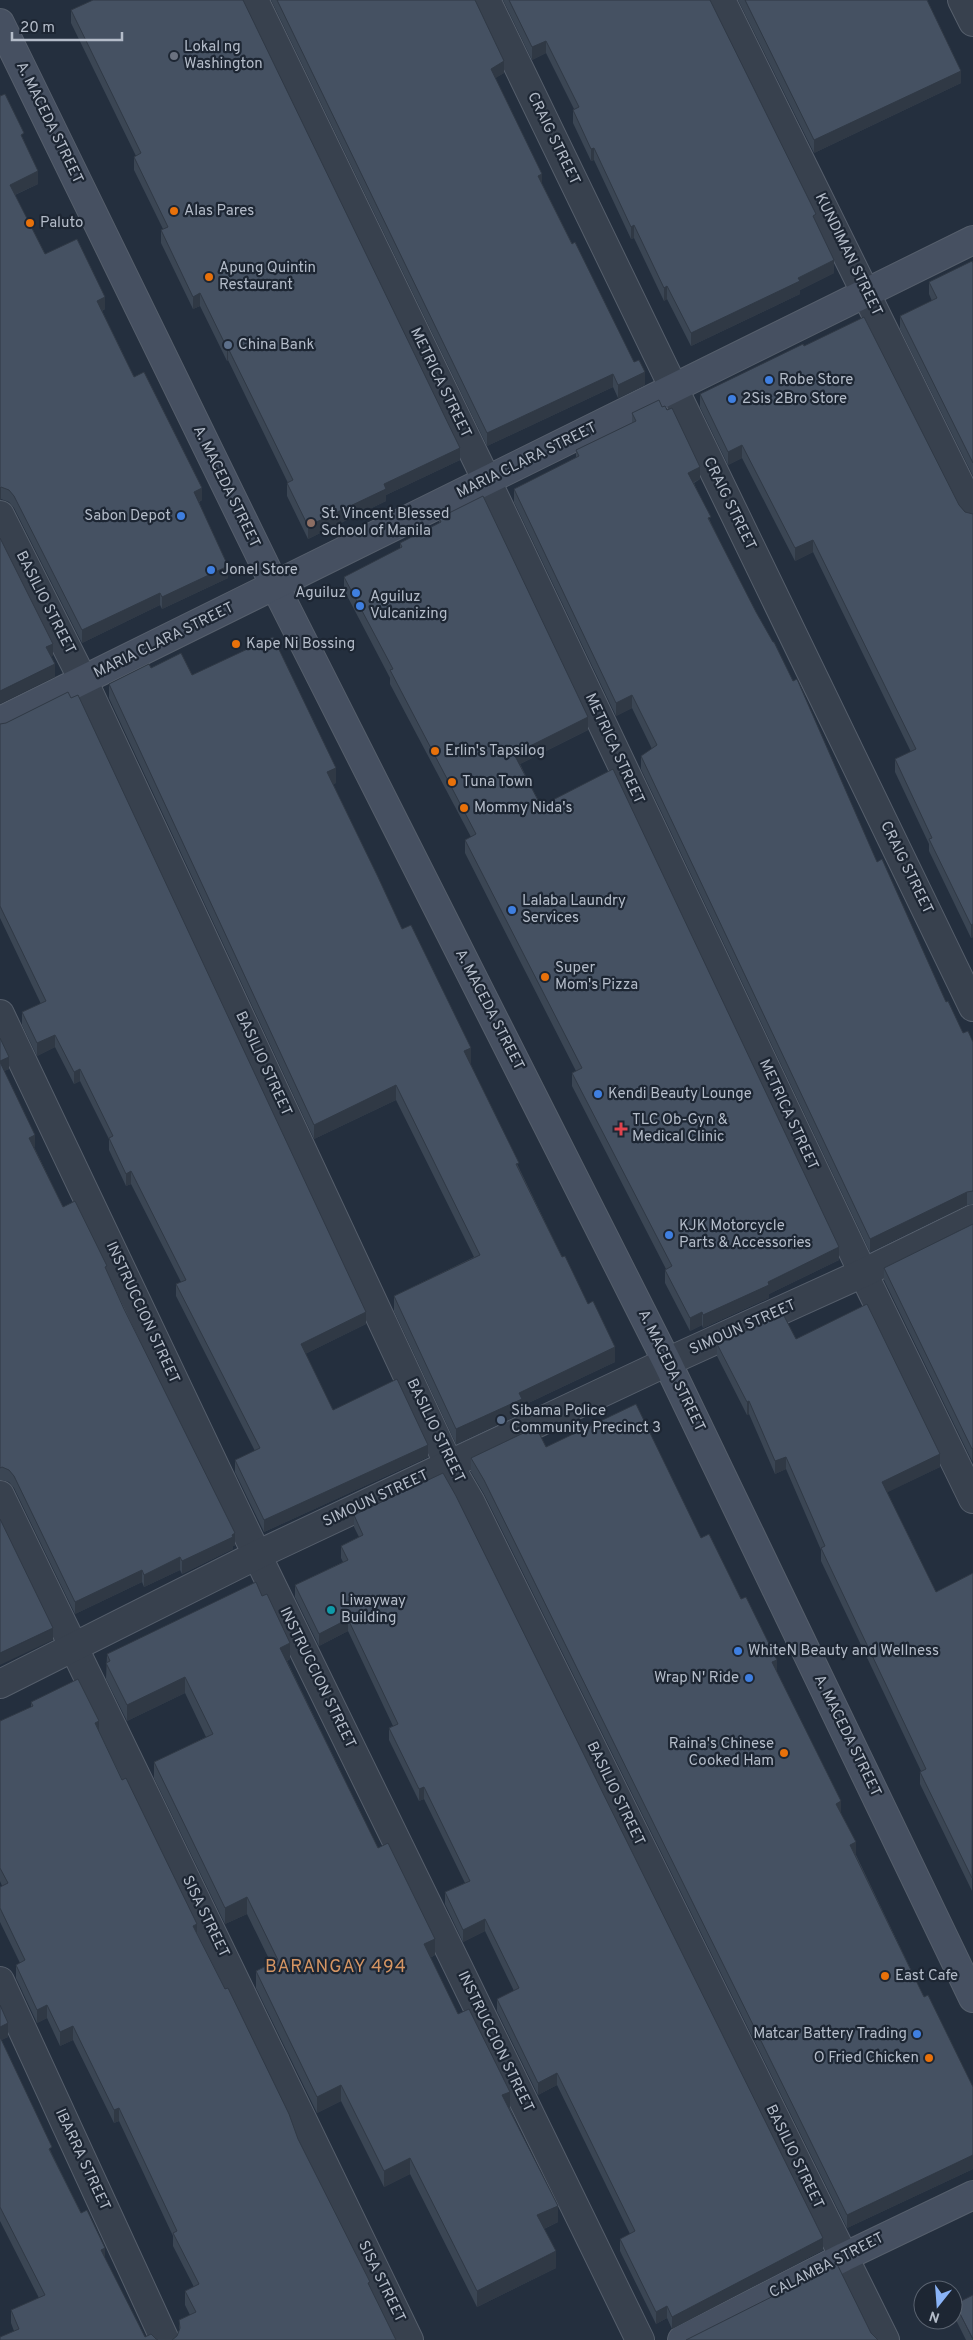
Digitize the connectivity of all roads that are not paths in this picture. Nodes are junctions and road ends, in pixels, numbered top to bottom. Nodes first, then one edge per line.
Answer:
1 (254, 0) edge
2 (486, 0) edge
3 (721, 0) edge
4 (962, 0) edge
5 (973, 22) edge
6 (0, 23) edge
7 (973, 240) edge
8 (866, 292) junction
9 (674, 389) junction
10 (487, 481) junction
11 (973, 511) edge
12 (0, 515) edge
13 (275, 586) junction
14 (83, 680) junction
15 (0, 721) edge
16 (973, 1007) edge
17 (0, 1014) edge
18 (973, 1219) edge
19 (863, 1273) junction
20 (667, 1362) junction
21 (449, 1465) junction
22 (0, 1494) edge
23 (973, 1498) edge
24 (258, 1555) junction
25 (74, 1647) junction
26 (0, 1684) edge
27 (0, 1981) edge
28 (973, 1998) edge
29 (973, 2194) edge
30 (844, 2257) junction
31 (165, 2340) edge
32 (409, 2340) edge
33 (640, 2340) edge
34 (682, 2340) edge
35 (884, 2340) edge

1 - 10 street, METRICA STREET
2 - 9 street, CRAIG STREET
3 - 8 street, KUNDIMAN STREET
4 - 5 street
6 - 13 main road, A. MACEDA STREET
7 - 8 main road, MARIA CLARA STREET
8 - 9 main road, MARIA CLARA STREET
8 - 11 street, KUNDIMAN STREET
9 - 10 main road, MARIA CLARA STREET
9 - 16 street, CRAIG STREET
10 - 13 main road, MARIA CLARA STREET
10 - 19 street, METRICA STREET
12 - 14 street, BASILIO STREET
13 - 14 main road, MARIA CLARA STREET
13 - 20 main road, A. MACEDA STREET
14 - 15 main road, MARIA CLARA STREET
14 - 21 street, BASILIO STREET
17 - 24 street, INSTRUCCION STREET
18 - 19 street, SIMOUN STREET
19 - 20 street, SIMOUN STREET
19 - 23 street, METRICA STREET
20 - 21 street, SIMOUN STREET
20 - 28 main road, A. MACEDA STREET
21 - 24 street, SIMOUN STREET
21 - 30 street, BASILIO STREET
22 - 25 street, SISA STREET
24 - 25 street, SIMOUN STREET
24 - 33 street, INSTRUCCION STREET
25 - 26 street, SIMOUN STREET
25 - 32 street, SISA STREET
27 - 31 street, IBARRA STREET
29 - 30 main road, CALAMBA STREET
30 - 34 main road, CALAMBA STREET
30 - 35 street, BASILIO STREET

